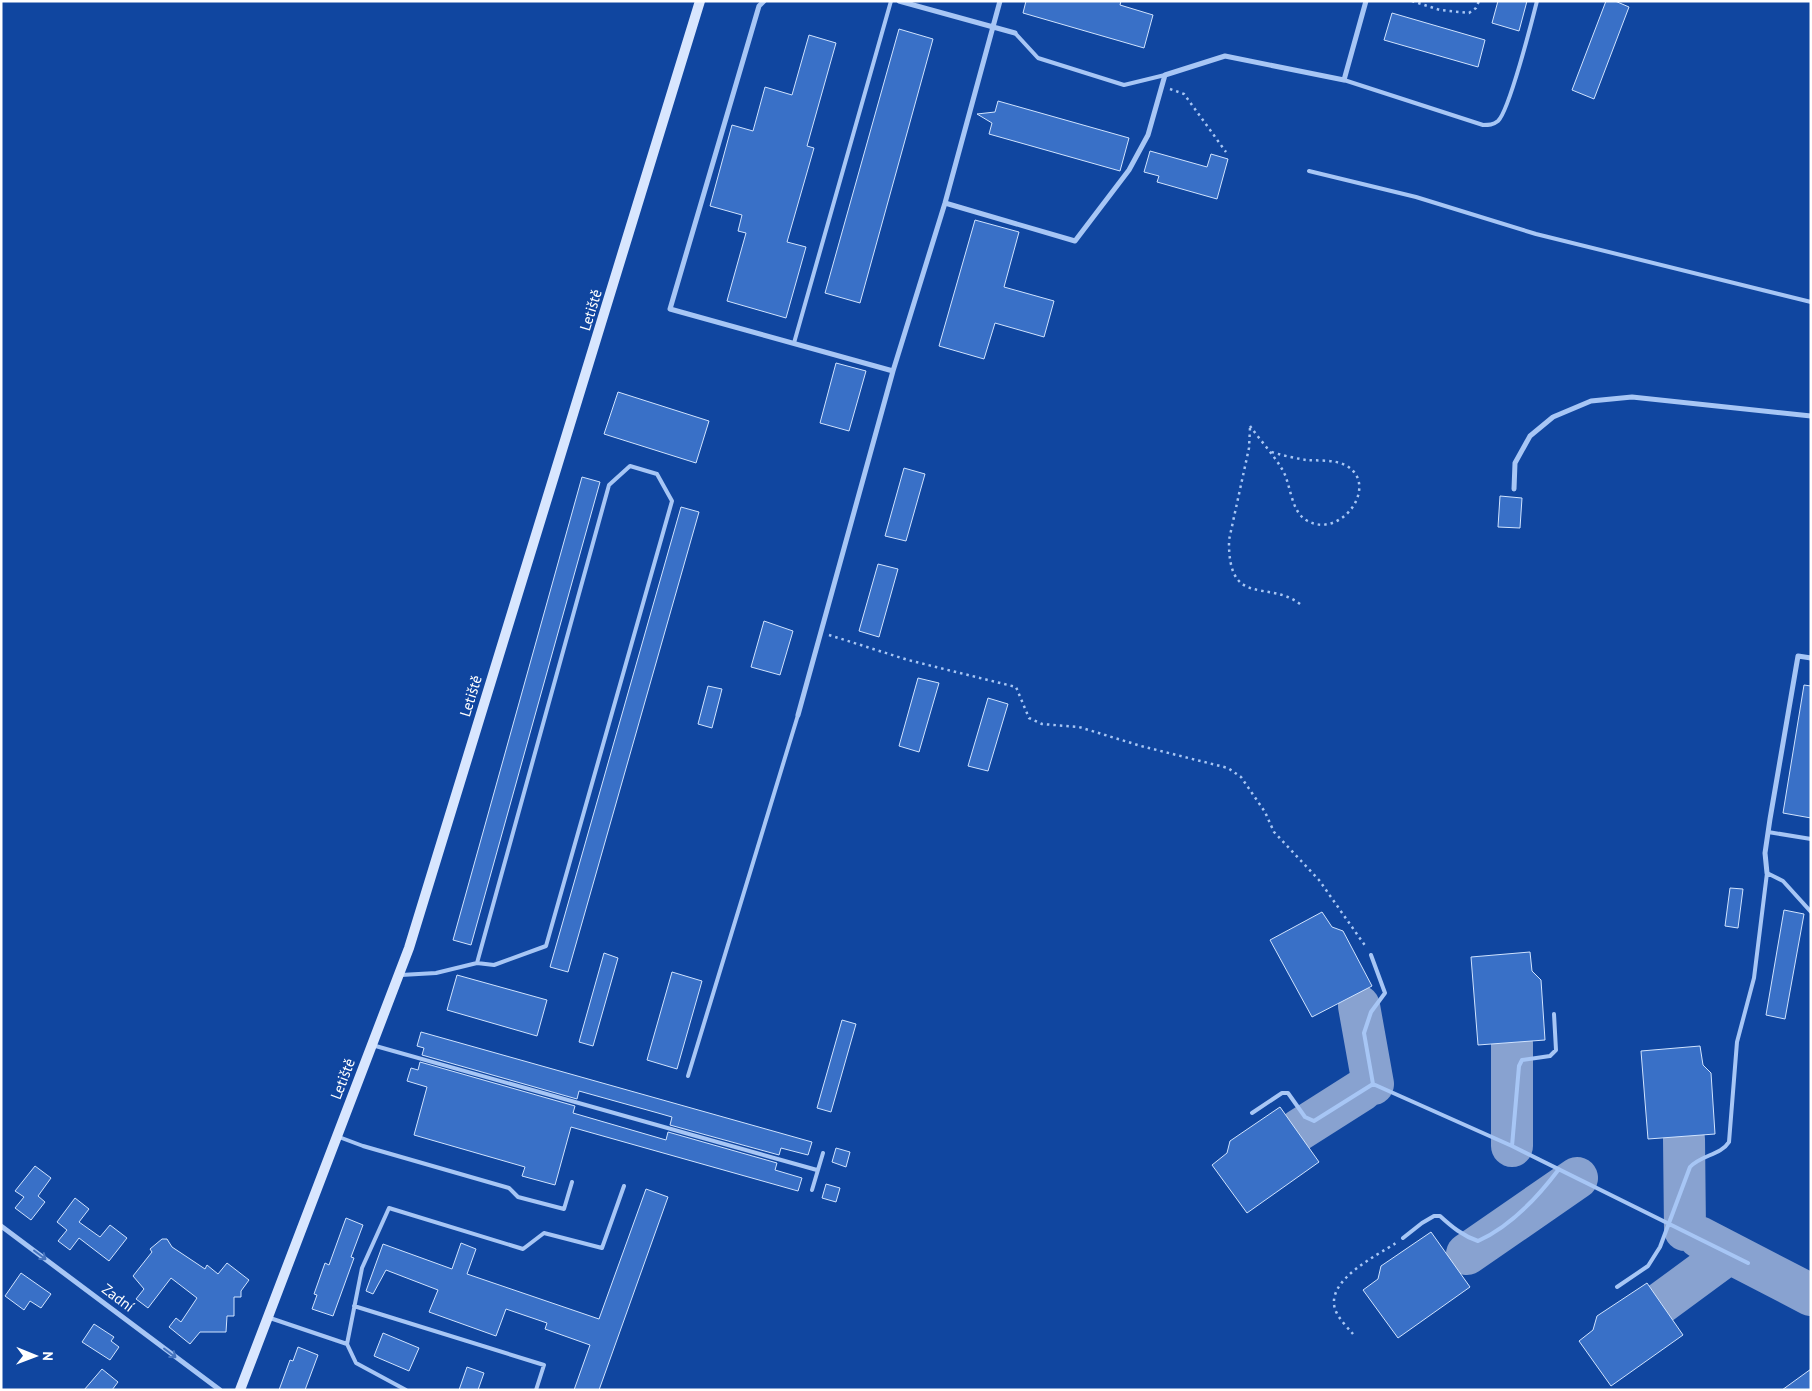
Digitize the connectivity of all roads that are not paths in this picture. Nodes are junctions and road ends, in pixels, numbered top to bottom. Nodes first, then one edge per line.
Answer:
1 (700, 1) edge
2 (764, 1) edge
3 (891, 1) edge
4 (899, 1) edge
5 (1000, 1) edge
6 (1366, 1) edge
7 (1537, 1) edge
8 (993, 26) junction
9 (1015, 33) joint
10 (1165, 75) junction
11 (1344, 80) junction
12 (1309, 171) dead end
13 (945, 203) junction
14 (1811, 302) edge
15 (794, 343) junction
16 (893, 371) junction
17 (1811, 416) edge
18 (1514, 489) dead end
19 (1811, 658) edge
20 (798, 715) joint
21 (1768, 832) junction
22 (1811, 839) edge
23 (1767, 873) junction
24 (1811, 912) edge
25 (1371, 955) road end
26 (477, 963) junction
27 (399, 975) junction
28 (1554, 1014) dead end
29 (372, 1046) junction
30 (688, 1076) dead end
31 (1373, 1084) junction
32 (1252, 1113) dead end
33 (337, 1136) junction
34 (1512, 1146) junction
35 (823, 1153) dead end
36 (1559, 1169) junction
37 (818, 1170) junction
38 (572, 1182) dead end
39 (624, 1186) dead end
40 (812, 1190) dead end
41 (1671, 1223) junction
42 (1, 1226) edge
43 (1403, 1238) road end
44 (1748, 1263) dead end
45 (1617, 1287) dead end
46 (354, 1306) junction
47 (268, 1317) junction
48 (347, 1344) junction
49 (220, 1390) edge
50 (240, 1390) edge
51 (406, 1390) edge
52 (536, 1390) edge

1 - 27 street, Letiště
2 - 15 street
3 - 15 lane
4 - 8 street
5 - 8 street
6 - 11 street
7 - 11 lane
8 - 9 street
8 - 13 street
9 - 10 lane
10 - 11 street
10 - 13 street
12 - 14 lane
13 - 16 street
15 - 16 street
16 - 20 street
17 - 18 street
19 - 21 street
20 - 30 lane
21 - 22 lane
21 - 23 street
23 - 24 lane
23 - 41 lane
25 - 31 lane
26 - 26 lane
26 - 27 lane
27 - 29 street, Letiště
28 - 34 lane
29 - 33 street, Letiště
29 - 37 lane
31 - 32 lane
31 - 34 lane
33 - 38 lane
33 - 47 street, Letiště
34 - 36 lane
35 - 37 lane
36 - 41 lane
36 - 43 lane
37 - 40 lane
39 - 46 lane
41 - 44 lane
41 - 45 lane
42 -> 49 street, Zadní
46 - 48 lane
46 - 52 lane
47 - 48 lane
47 - 50 street, Letiště
48 - 51 lane

